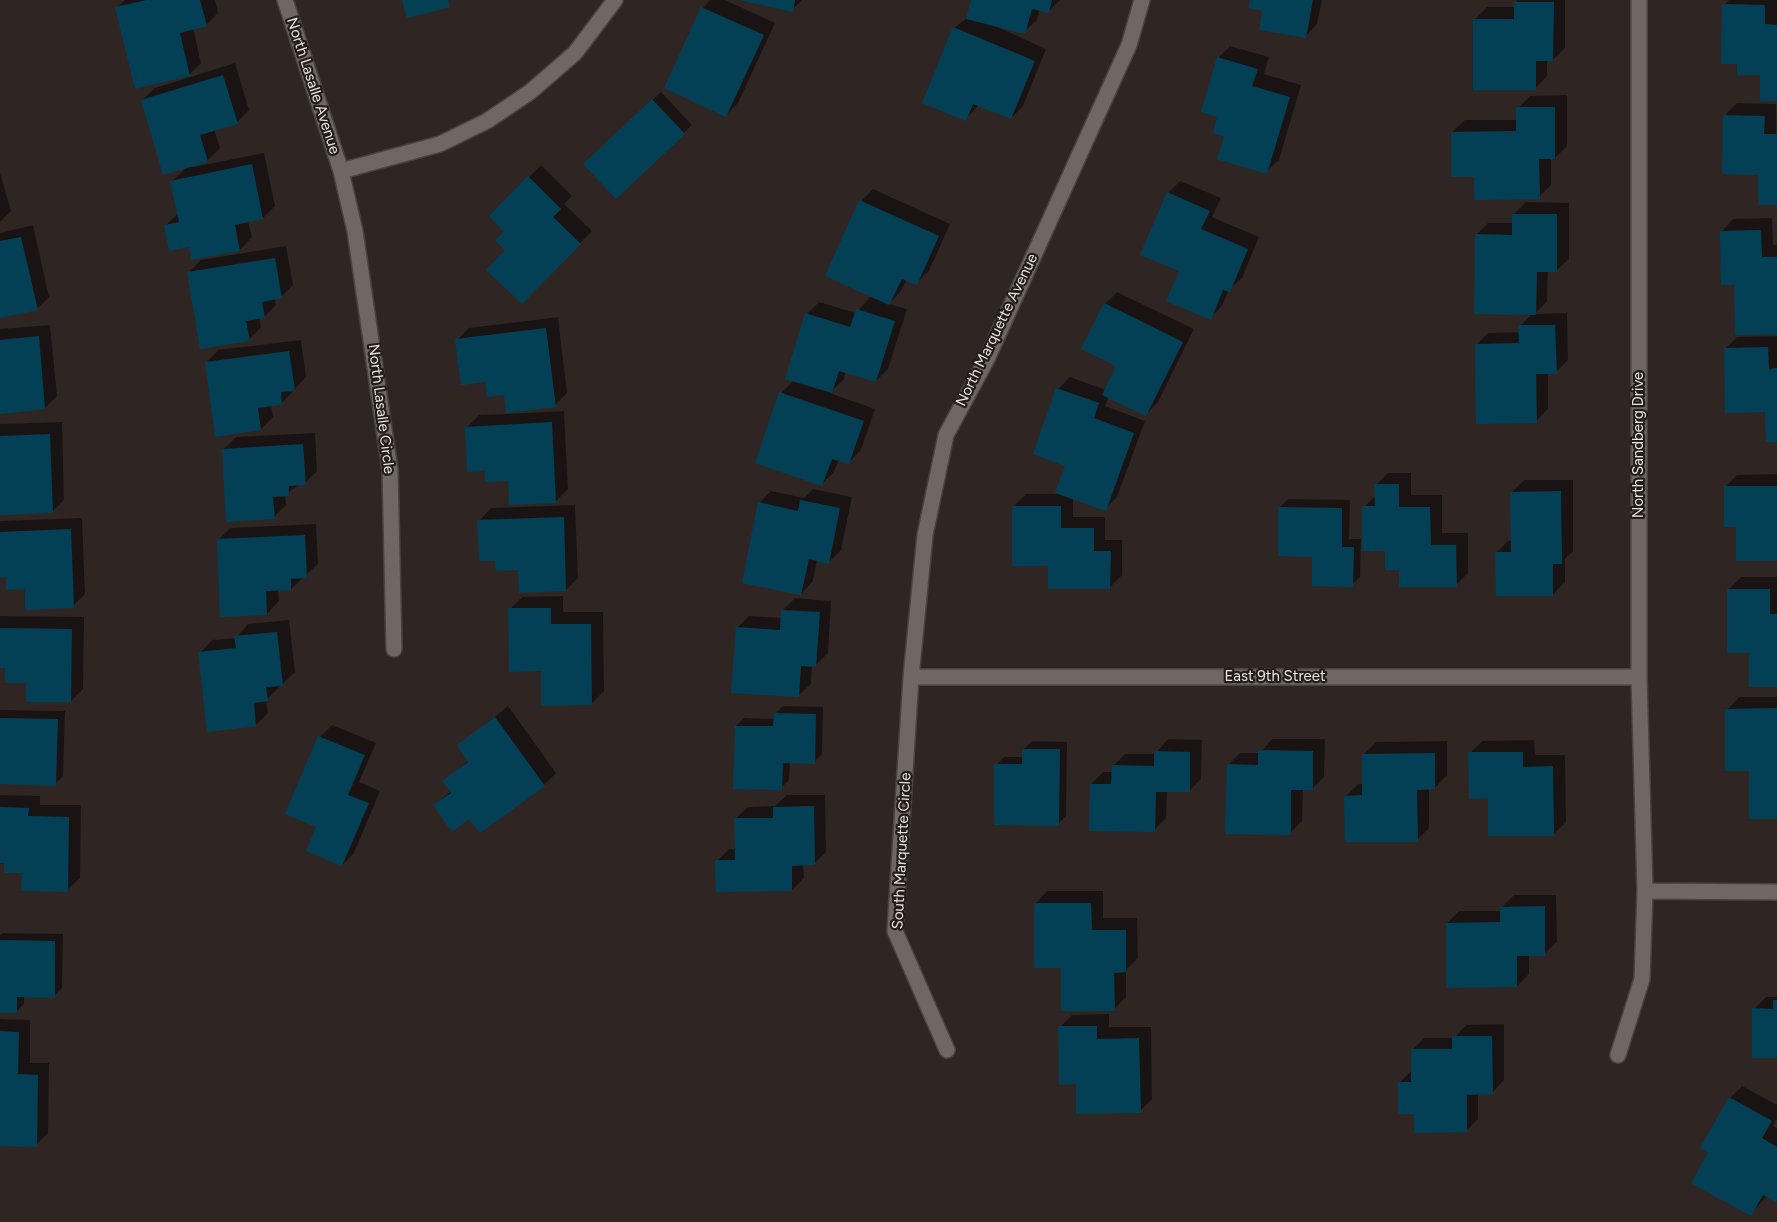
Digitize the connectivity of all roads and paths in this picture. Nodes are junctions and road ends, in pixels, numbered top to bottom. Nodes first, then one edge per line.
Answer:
1 (285, 0) edge
2 (615, 0) edge
3 (1142, 0) edge
4 (1639, 0) edge
5 (341, 171) junction
6 (394, 649) dead end
7 (911, 677) junction
8 (1639, 677) junction
9 (1646, 891) junction
10 (1777, 892) edge
11 (947, 1050) dead end
12 (1618, 1055) dead end

1 - 5 street, North Lasalle Avenue
2 - 5 street
3 - 7 street, North Marquette Avenue
4 - 8 street, North Sandberg Drive
5 - 6 street, North Lasalle Circle
7 - 8 street, East 9th Street
7 - 11 street, South Marquette Circle
8 - 9 street, North Sandberg Drive
9 - 10 street
9 - 12 street, North Sandberg Drive

